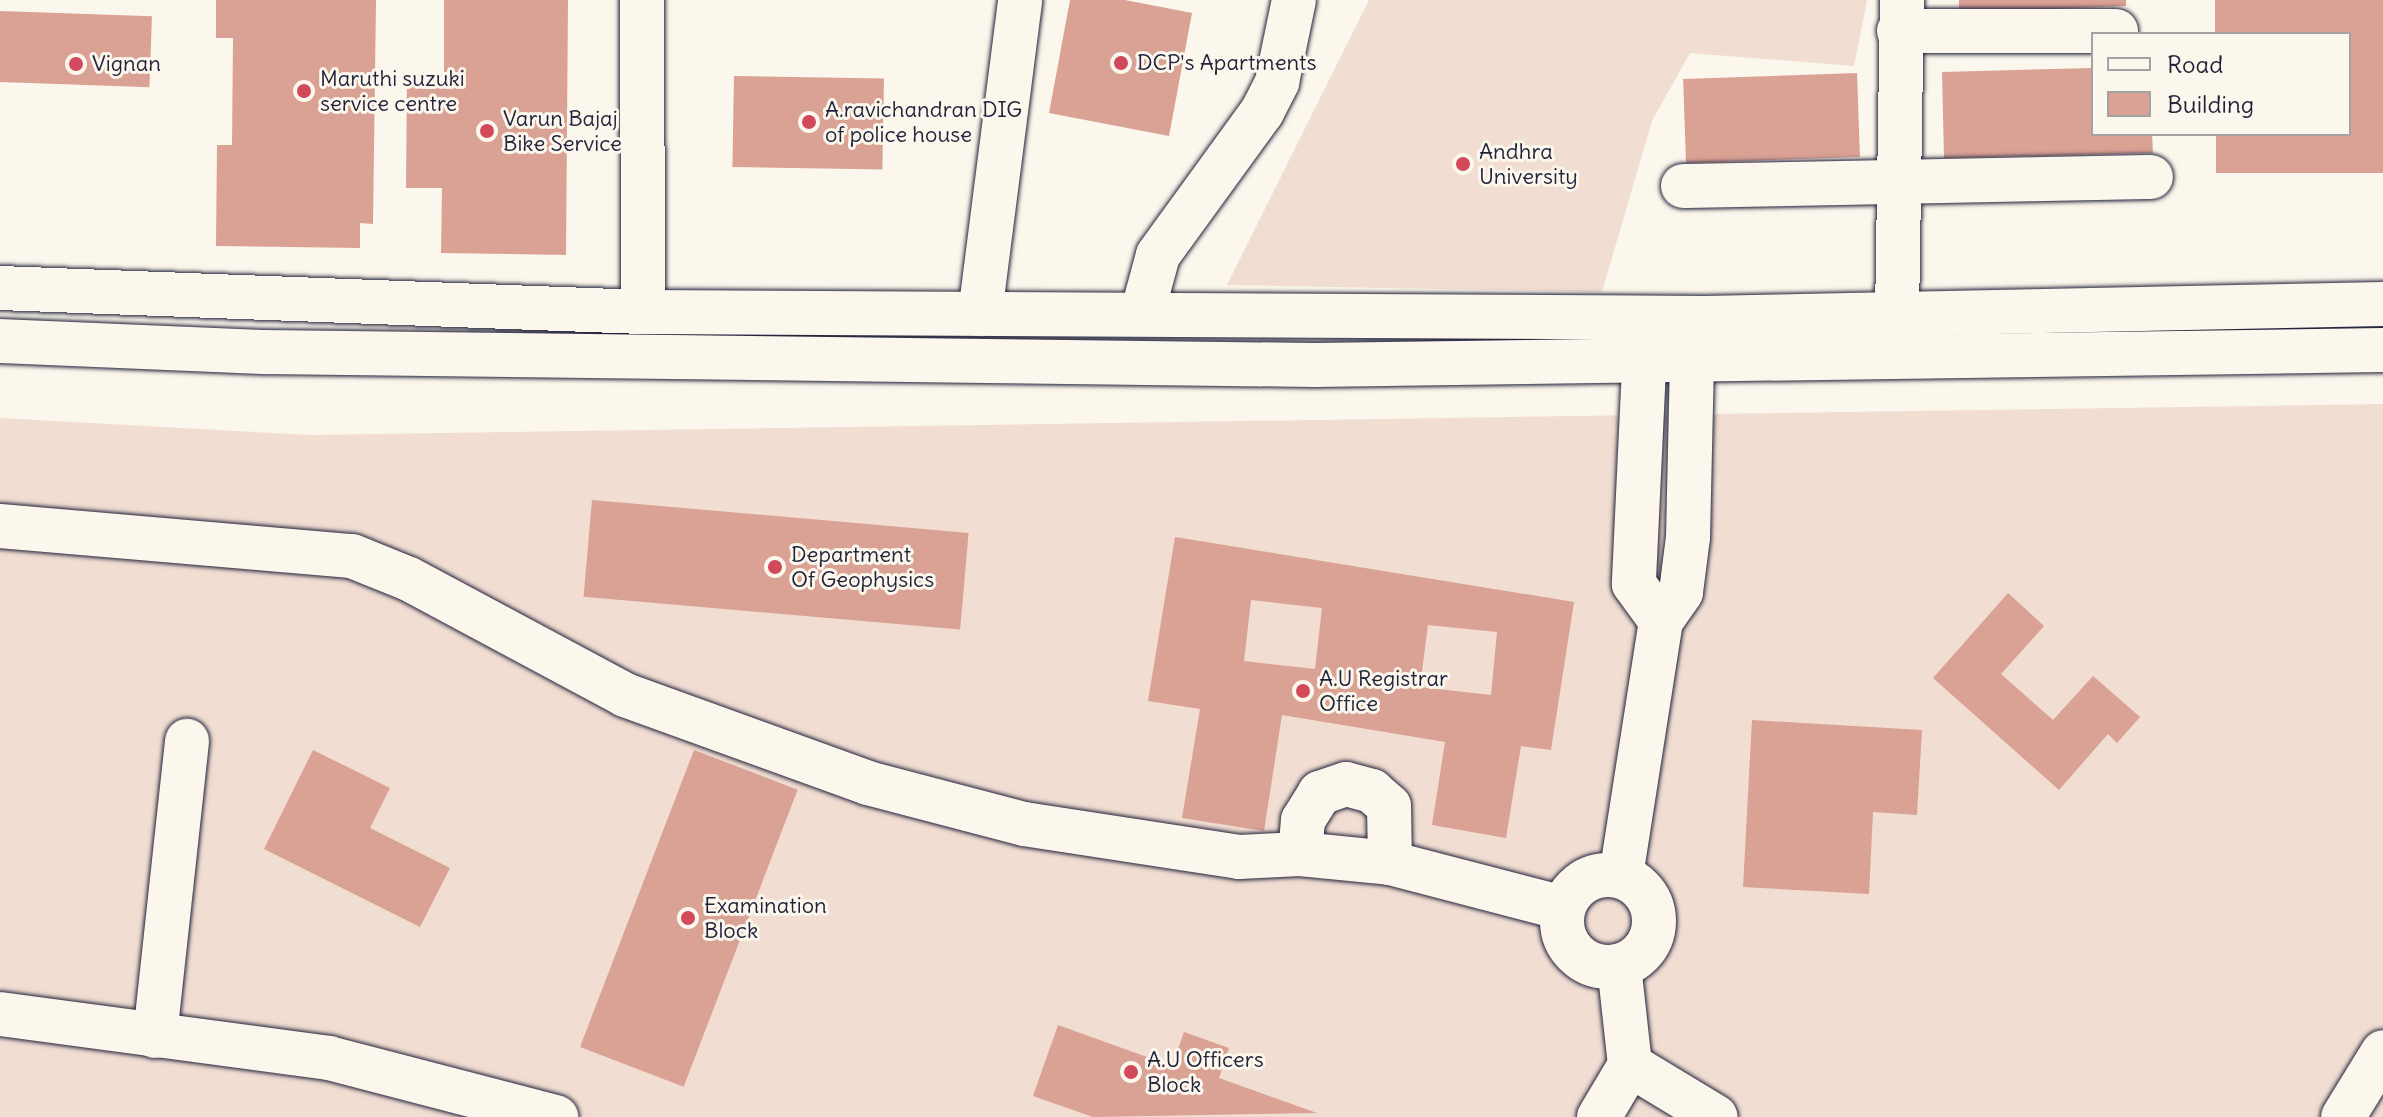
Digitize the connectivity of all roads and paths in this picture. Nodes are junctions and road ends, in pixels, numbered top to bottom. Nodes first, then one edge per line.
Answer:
1 (642, 0) edge
2 (1020, 0) edge
3 (1294, 0) edge
4 (1901, 16) edge
5 (2116, 31) dead end
6 (2151, 177) dead end
7 (1899, 182) junction
8 (1683, 186) dead end
9 (0, 288) edge
10 (2383, 304) edge
11 (643, 312) junction
12 (980, 314) junction
13 (1142, 314) junction
14 (1897, 316) junction
15 (1646, 317) junction
16 (1693, 318) junction
17 (0, 341) edge
18 (2383, 350) edge
19 (1645, 361) junction
20 (1692, 361) junction
21 (0, 526) edge
22 (1661, 621) junction
23 (187, 741) dead end
24 (1300, 854) junction
25 (1390, 863) junction
26 (1621, 876) junction
27 (1563, 908) junction
28 (1619, 966) junction
29 (0, 1014) edge
30 (155, 1036) junction
31 (2383, 1052) edge
32 (1630, 1065) junction
33 (556, 1117) edge
34 (1599, 1117) edge
35 (1716, 1117) edge
36 (2343, 1117) edge

1 - 11 main road
2 - 12 main road
3 - 13 main road
4 - 5 main road
4 - 7 main road
6 - 7 main road
7 - 8 main road
7 - 14 main road
9 - 11 main road
10 - 14 main road
11 - 12 main road
12 - 13 main road
13 - 15 main road
14 - 16 main road
15 - 16 main road
15 - 19 main road
16 - 20 main road
17 - 19 main road
18 - 20 main road
19 - 20 main road
19 - 22 main road
20 - 22 main road
21 - 24 main road
22 - 26 main road
23 - 30 main road
24 - 25 main road
24 - 25 main road
25 - 27 main road
26 - 27 main road
26 - 28 main road
27 - 28 main road
28 - 32 main road
29 - 30 main road
30 - 33 main road
31 - 36 main road
32 - 34 main road
32 - 35 main road

